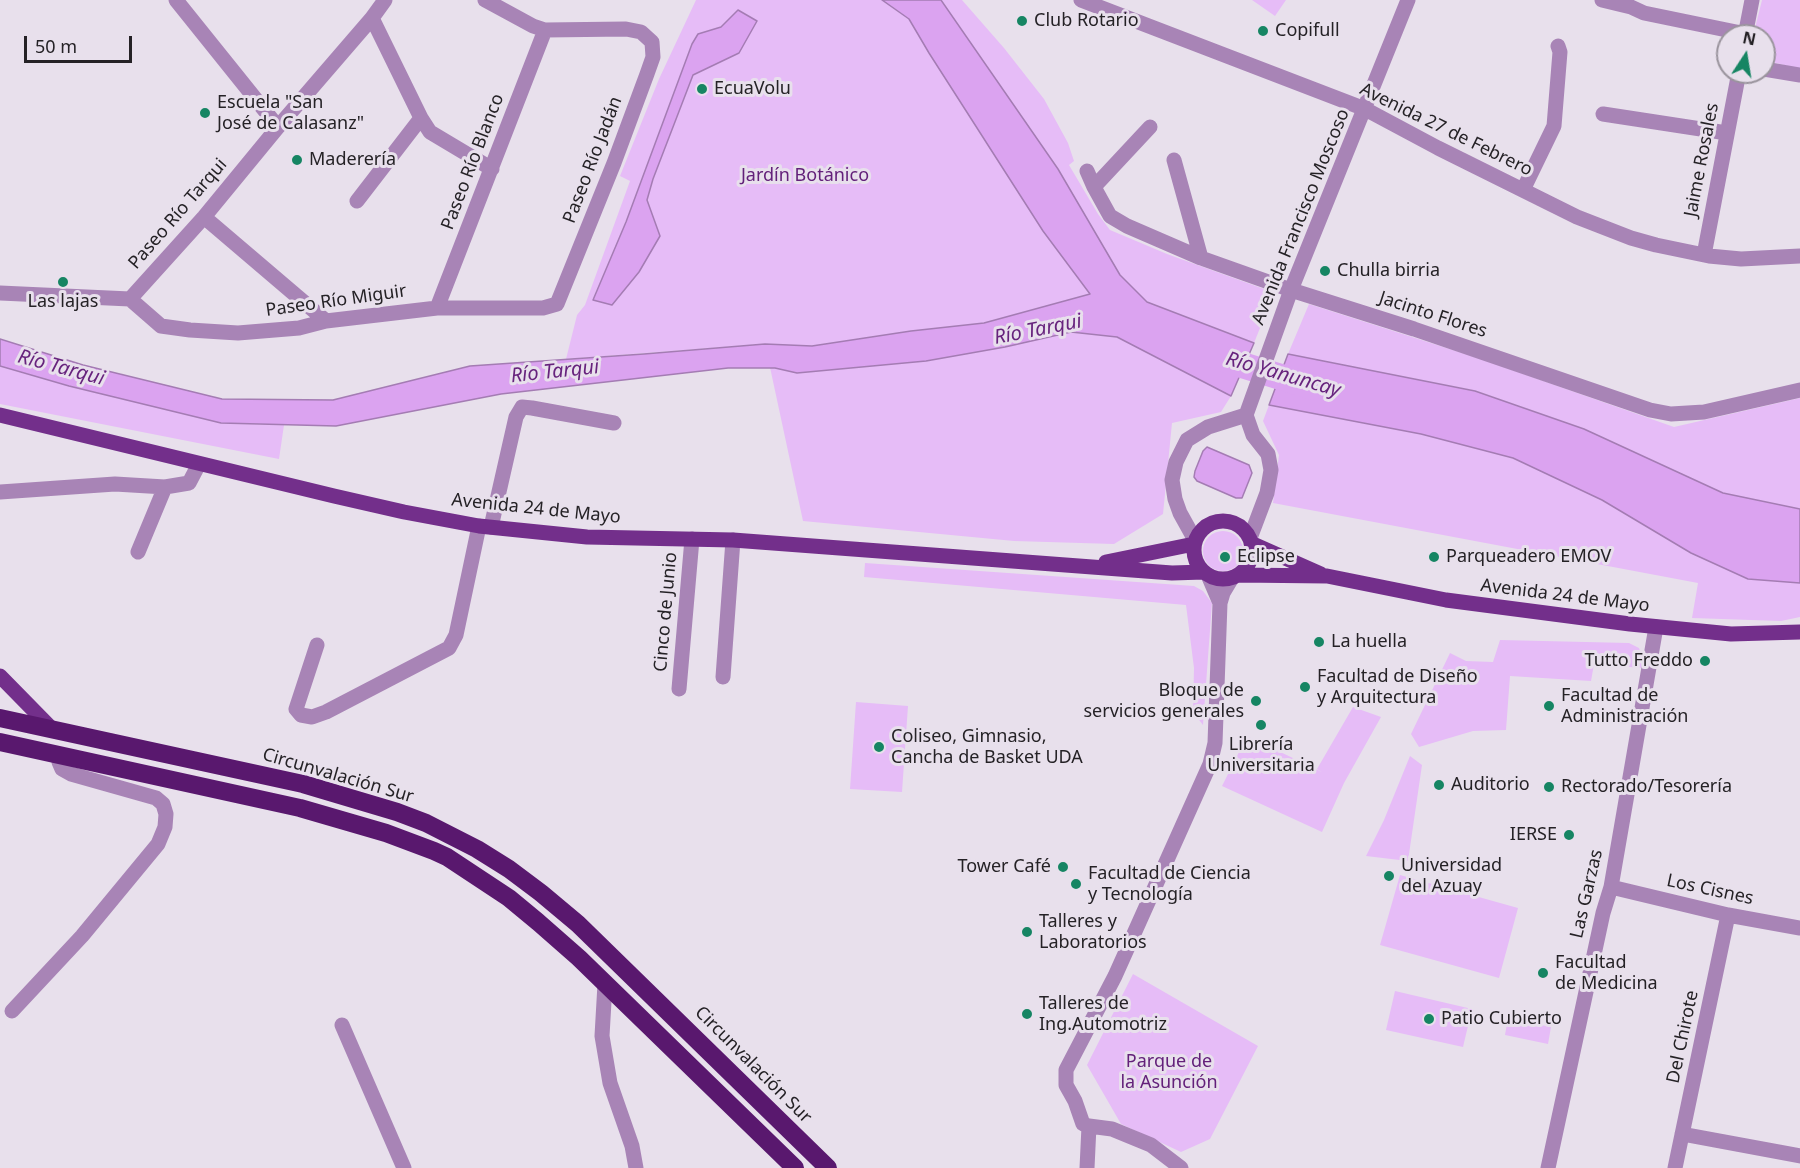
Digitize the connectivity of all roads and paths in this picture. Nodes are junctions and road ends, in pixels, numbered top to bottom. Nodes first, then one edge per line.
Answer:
1 (176, 0) edge
2 (385, 0) edge
3 (485, 0) edge
4 (1081, 0) edge
5 (1408, 0) edge
6 (1602, 0) edge
7 (1752, 0) edge
8 (372, 18) junction
9 (1748, 24) edge
10 (1716, 29) edge
11 (545, 30) junction
12 (1558, 46) dead end
13 (1776, 71) edge
14 (1800, 75) edge
15 (1737, 84) edge
16 (1365, 109) junction
17 (1603, 114) dead end
18 (421, 118) junction
19 (278, 127) junction
20 (1150, 127) dead end
21 (1727, 133) junction
22 (1174, 160) dead end
23 (492, 170) junction
24 (1087, 171) dead end
25 (1094, 187) junction
26 (1523, 190) junction
27 (357, 201) dead end
28 (204, 217) junction
29 (1704, 255) junction
30 (1800, 256) edge
31 (1201, 258) junction
32 (1291, 290) junction
33 (0, 293) edge
34 (130, 298) junction
35 (556, 304) joint
36 (437, 308) junction
37 (326, 321) junction
38 (1800, 390) edge
39 (0, 415) edge
40 (1246, 415) junction
41 (614, 423) dead end
42 (199, 464) junction
43 (165, 487) junction
44 (0, 492) edge
45 (485, 527) junction
46 (692, 538) junction
47 (733, 540) junction
48 (1251, 540) junction
49 (1195, 542) junction
50 (138, 552) dead end
51 (1079, 566) junction
52 (1206, 574) junction
53 (1327, 576) junction
54 (1235, 577) junction
55 (1220, 603) junction
56 (1656, 627) junction
57 (1800, 632) edge
58 (317, 645) dead end
59 (0, 676) edge
60 (723, 677) dead end
61 (679, 690) dead end
62 (0, 718) edge
63 (52, 729) junction
64 (0, 742) edge
65 (60, 755) junction
66 (1611, 887) junction
67 (1728, 915) junction
68 (1800, 928) edge
69 (605, 984) junction
70 (12, 1011) dead end
71 (342, 1025) dead end
72 (1089, 1126) junction
73 (1682, 1134) junction
74 (1800, 1156) edge
75 (404, 1168) edge
76 (636, 1168) edge
77 (795, 1168) edge
78 (828, 1168) edge
79 (1087, 1168) edge
80 (1181, 1168) edge
81 (1548, 1168) edge
82 (1675, 1168) edge

1 - 19 street
2 - 8 street, Paseo Río Tarqui
3 - 11 street
4 - 16 street, Avenida 27 de Febrero
5 - 16 street, Avenida Francisco Moscoso
6 - 10 street
7 - 9 street
8 - 18 street
8 - 19 street, Paseo Río Tarqui
11 - 23 street, Paseo Río Blanco
11 - 35 street, Paseo Río Jadán
12 - 26 street
13 - 14 street
15 - 21 street, Jaime Rosales
16 - 26 street, Avenida 27 de Febrero
16 - 32 street, Avenida Francisco Moscoso
17 - 21 street
18 - 23 street
18 - 27 street
19 - 28 street, Paseo Río Tarqui
20 - 25 street
21 - 29 street, Jaime Rosales
22 - 31 street
23 - 36 street, Paseo Río Blanco
24 - 25 street, Jacinto Flores
25 - 31 street, Jacinto Flores
26 - 29 street, Avenida 27 de Febrero
28 - 34 street, Paseo Río Tarqui
28 - 37 street
29 - 30 street, Avenida 27 de Febrero
31 - 32 street, Jacinto Flores
32 - 38 street, Jacinto Flores
32 - 40 street, Avenida Francisco Moscoso
33 - 34 street
34 - 37 street, Paseo Río Miguir
35 - 36 street, Paseo Río Miguir
36 - 37 street, Paseo Río Miguir
39 - 42 main road, Avenida 24 de Mayo
40 - 48 street
40 - 49 street
41 - 45 street
42 - 43 street
42 - 45 main road, Avenida 24 de Mayo
43 - 44 street
43 - 50 street
45 - 46 main road, Avenida 24 de Mayo
45 - 58 street
46 - 47 main road, Avenida 24 de Mayo
46 - 61 street, Cinco de Junio
47 - 51 main road, Avenida 24 de Mayo
47 - 60 street
48 - 49 main road
48 - 53 main road, Avenida 24 de Mayo
48 - 54 main road
49 - 51 main road, Avenida 24 de Mayo
49 - 52 main road
51 - 52 main road, Avenida 24 de Mayo
52 - 54 main road
52 - 55 street
53 - 54 main road, Avenida 24 de Mayo
53 - 56 main road, Avenida 24 de Mayo
54 - 55 street
55 - 72 street
56 - 57 main road, Avenida 24 de Mayo
56 - 66 street, Las Garzas
59 - 63 main road
62 - 63 highway, Circunvalación Sur
63 - 78 highway, Circunvalación Sur
64 - 65 highway
65 - 69 highway
65 - 70 street
66 - 67 street, Los Cisnes
66 - 81 street, Las Garzas
67 - 68 street, Los Cisnes
67 - 73 street, Del Chirote
69 - 76 street
69 - 77 highway
71 - 75 street
72 - 79 street
72 - 80 street
73 - 74 street
73 - 82 street, Del Chirote

